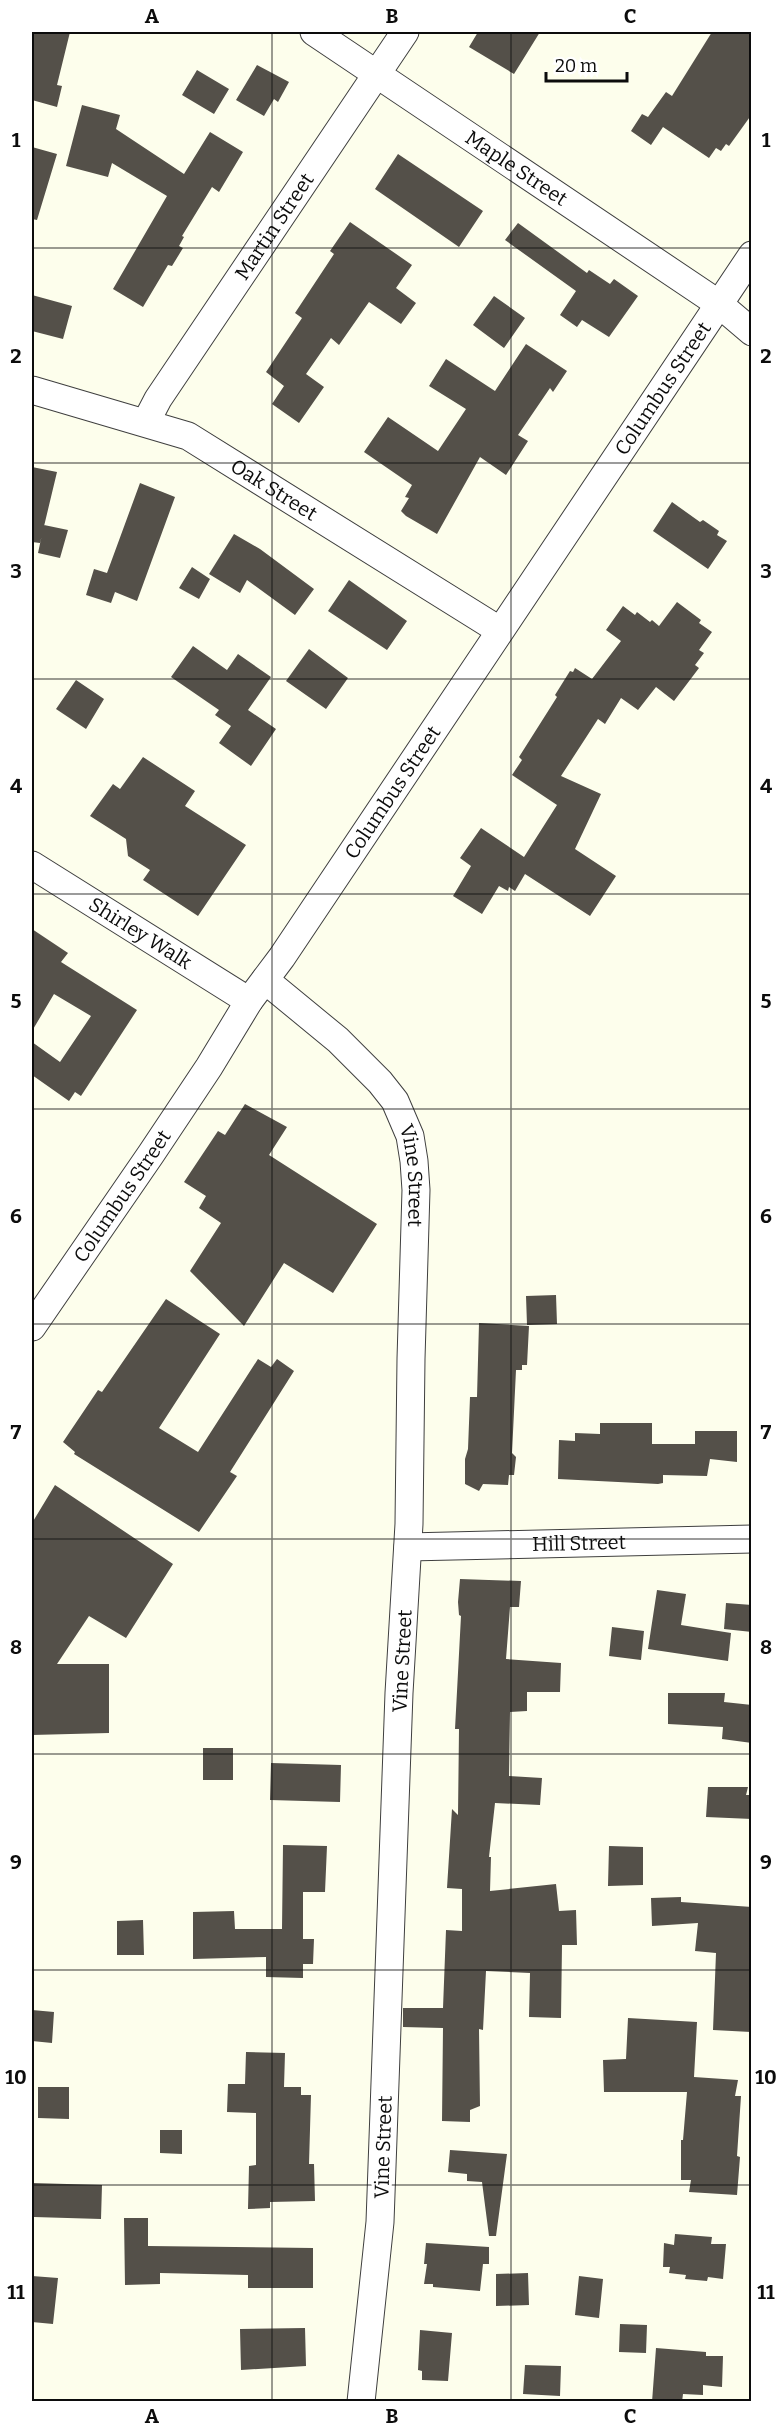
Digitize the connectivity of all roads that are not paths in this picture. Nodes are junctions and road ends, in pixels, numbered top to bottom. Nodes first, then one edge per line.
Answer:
1 (314, 32) edge
2 (405, 32) edge
3 (376, 74) junction
4 (752, 255) edge
5 (719, 304) junction
6 (752, 332) edge
7 (32, 390) edge
8 (146, 423) junction
9 (499, 630) junction
10 (32, 865) edge
11 (257, 991) junction
12 (32, 1327) edge
13 (752, 1539) edge
14 (408, 1547) junction
15 (361, 2402) edge

1 - 3 street, Maple Street
2 - 3 street, Martin Street
3 - 5 street, Maple Street
3 - 8 street, Martin Street
4 - 5 street, Columbus Street
5 - 6 street, Maple Street
5 - 9 street, Columbus Street
7 - 8 street, Oak Street
8 - 9 street, Oak Street
9 - 11 street, Columbus Street
10 - 11 street, Shirley Walk
11 - 12 street, Columbus Street
11 - 14 street, Vine Street
13 - 14 street, Hill Street
14 - 15 street, Vine Street

